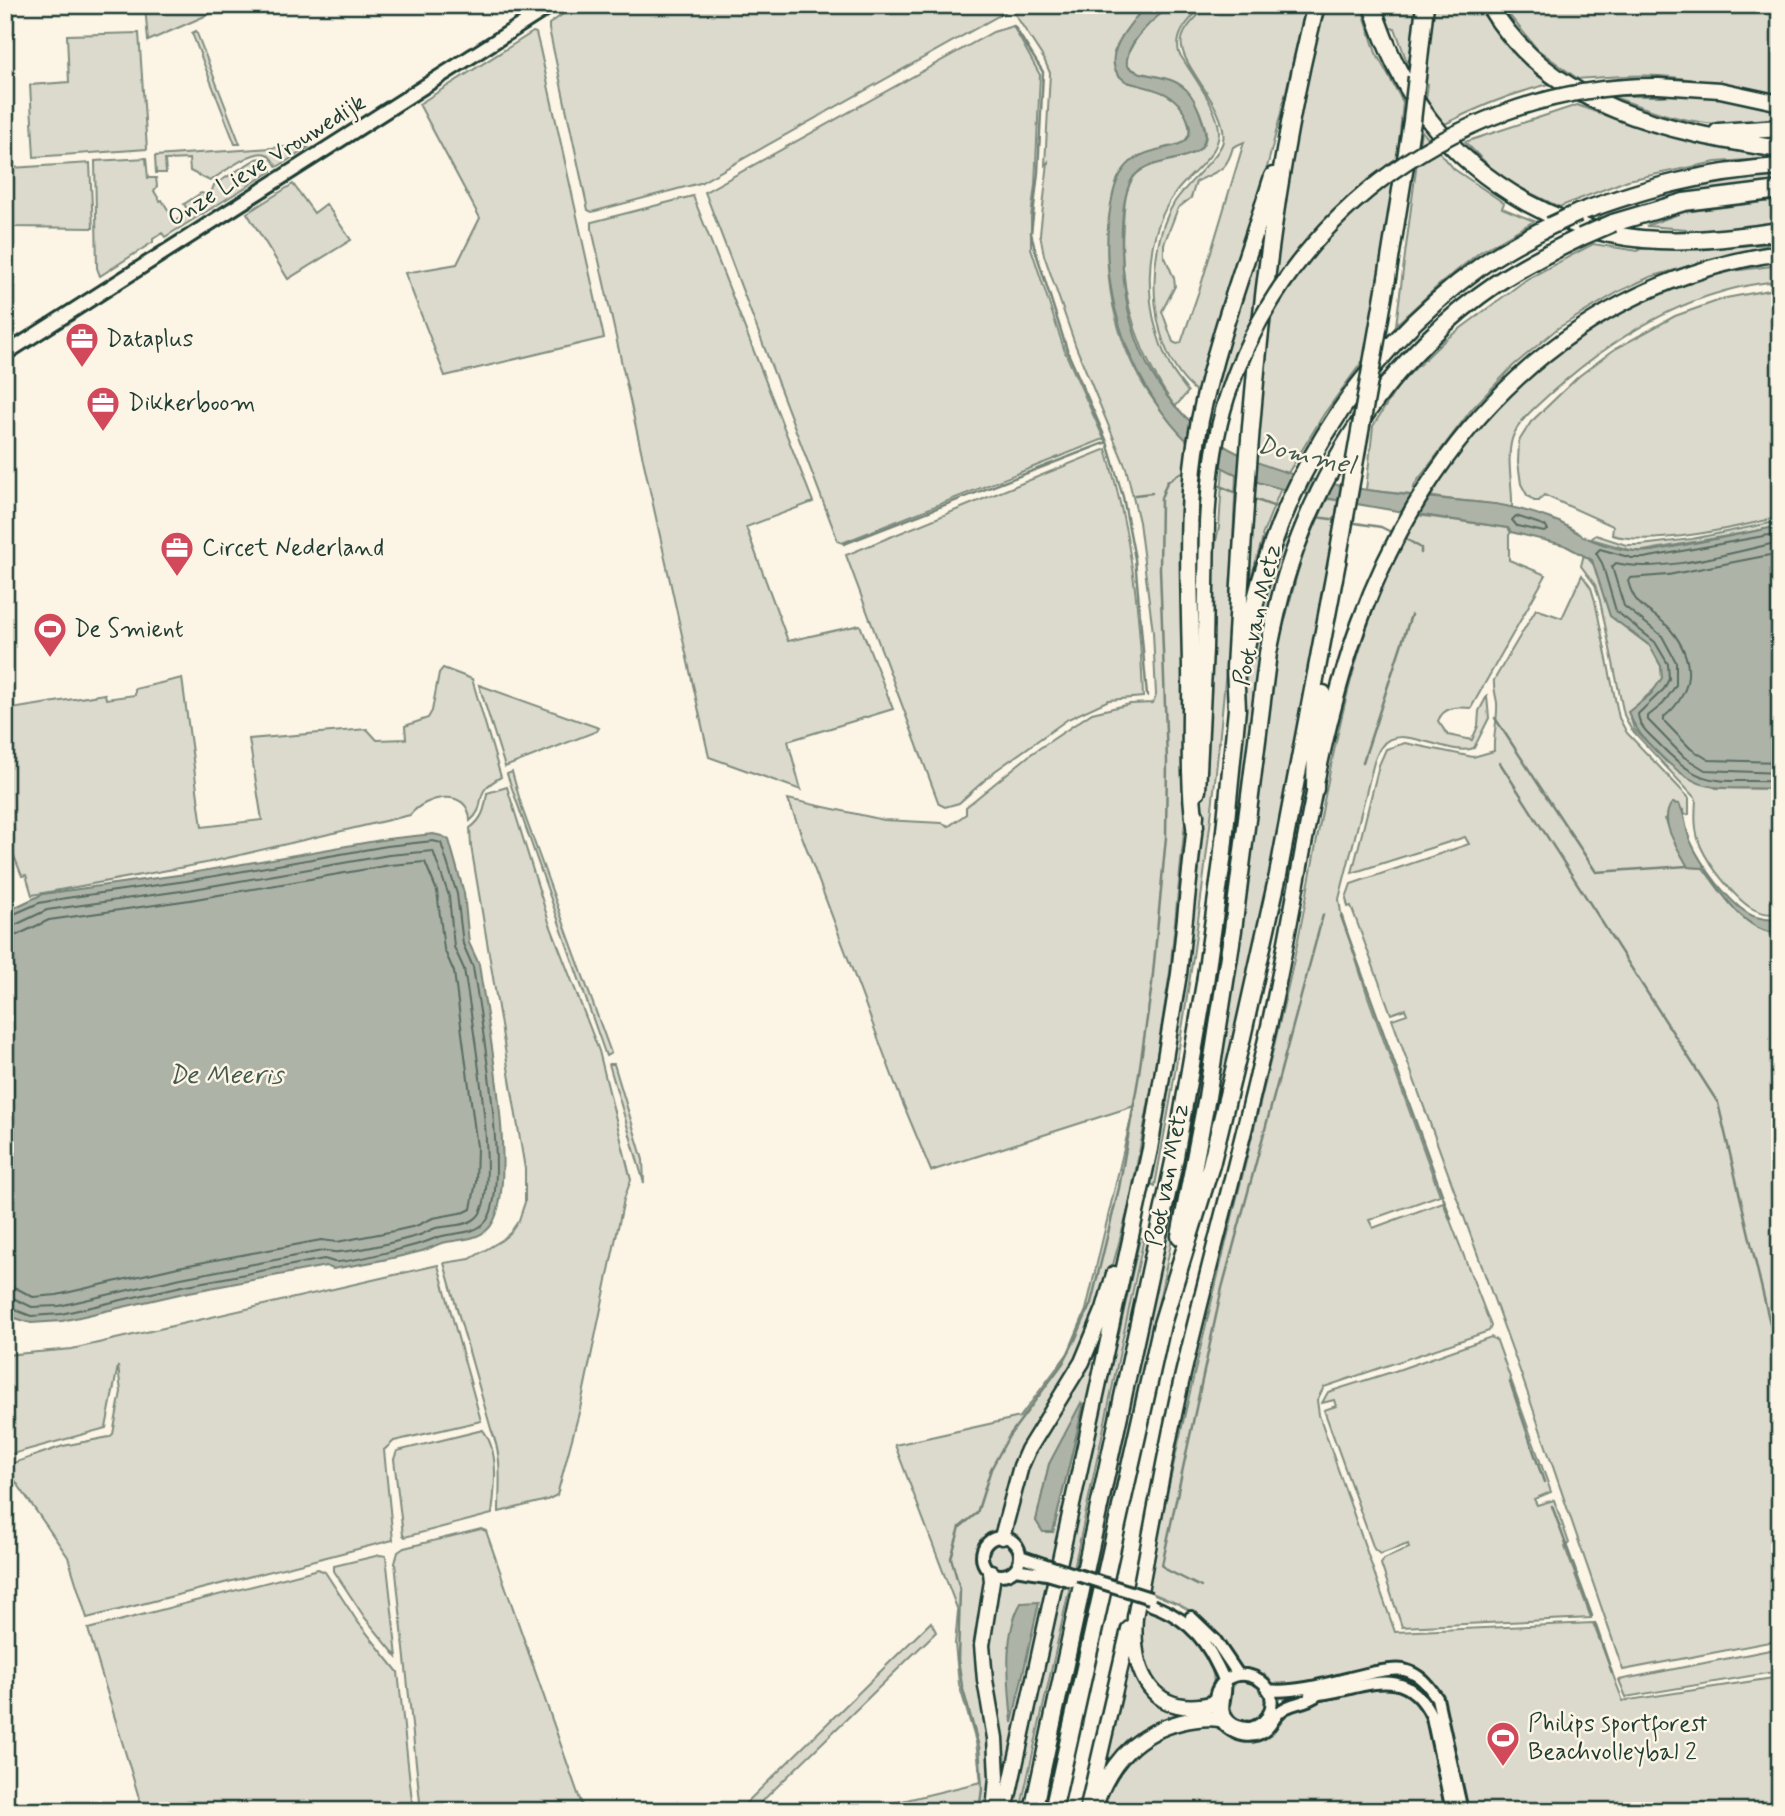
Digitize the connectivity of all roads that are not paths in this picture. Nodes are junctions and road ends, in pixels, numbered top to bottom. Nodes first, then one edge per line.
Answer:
1 (552, 5) edge
2 (1316, 5) edge
3 (1372, 5) edge
4 (1425, 5) edge
5 (1489, 5) edge
6 (1780, 103) edge
7 (1780, 128) edge
8 (1681, 129) junction
9 (1287, 134) junction
10 (1780, 149) edge
11 (1780, 167) edge
12 (1780, 190) edge
13 (1780, 231) edge
14 (1748, 237) junction
15 (1780, 239) edge
16 (1780, 253) edge
17 (5, 354) edge
18 (1337, 562) junction
19 (1237, 709) junction
20 (1315, 789) junction
21 (1195, 826) junction
22 (1133, 1227) junction
23 (1162, 1324) junction
24 (1154, 1522) junction
25 (1002, 1537) junction
26 (1020, 1556) junction
27 (1015, 1569) junction
28 (1048, 1570) junction
29 (991, 1572) junction
30 (1149, 1601) junction
31 (1238, 1674) junction
32 (1224, 1681) junction
33 (1268, 1689) junction
34 (1215, 1703) junction
35 (1275, 1711) junction
36 (1223, 1718) junction
37 (994, 1811) edge
38 (1005, 1811) edge
39 (1033, 1811) edge
40 (1053, 1811) edge
41 (1087, 1811) edge
42 (1094, 1811) edge
43 (1452, 1811) edge
44 (1462, 1811) edge

1 - 17 main road, Onze Lieve Vrouwedijk
2 - 9 highway
3 - 14 highway
4 - 18 highway, bridge
5 - 8 highway
6 - 21 highway, Poot van Metz, bridge
7 - 8 highway
8 - 10 highway
9 - 19 highway
9 - 21 highway
11 - 19 highway, Poot van Metz, bridge
12 - 23 highway, Poot van Metz, bridge
13 - 14 highway
14 - 15 highway
16 - 20 highway
18 - 20 highway
18 - 23 highway
19 - 39 highway
20 - 24 highway
21 - 22 highway, Poot van Metz
22 - 25 highway
22 - 38 highway
23 - 40 highway
24 - 34 highway
24 - 41 highway
25 - 26 street
25 - 29 street
26 - 27 street
26 - 28 street
27 - 28 street
27 - 29 street
28 - 30 street, bridge
29 - 37 highway
30 - 31 street
30 - 32 street
31 - 32 street
31 - 33 street
32 - 34 street
32 - 36 street
33 - 35 street
33 - 44 street
34 - 36 street
35 - 36 street
35 - 43 street
36 - 42 highway

